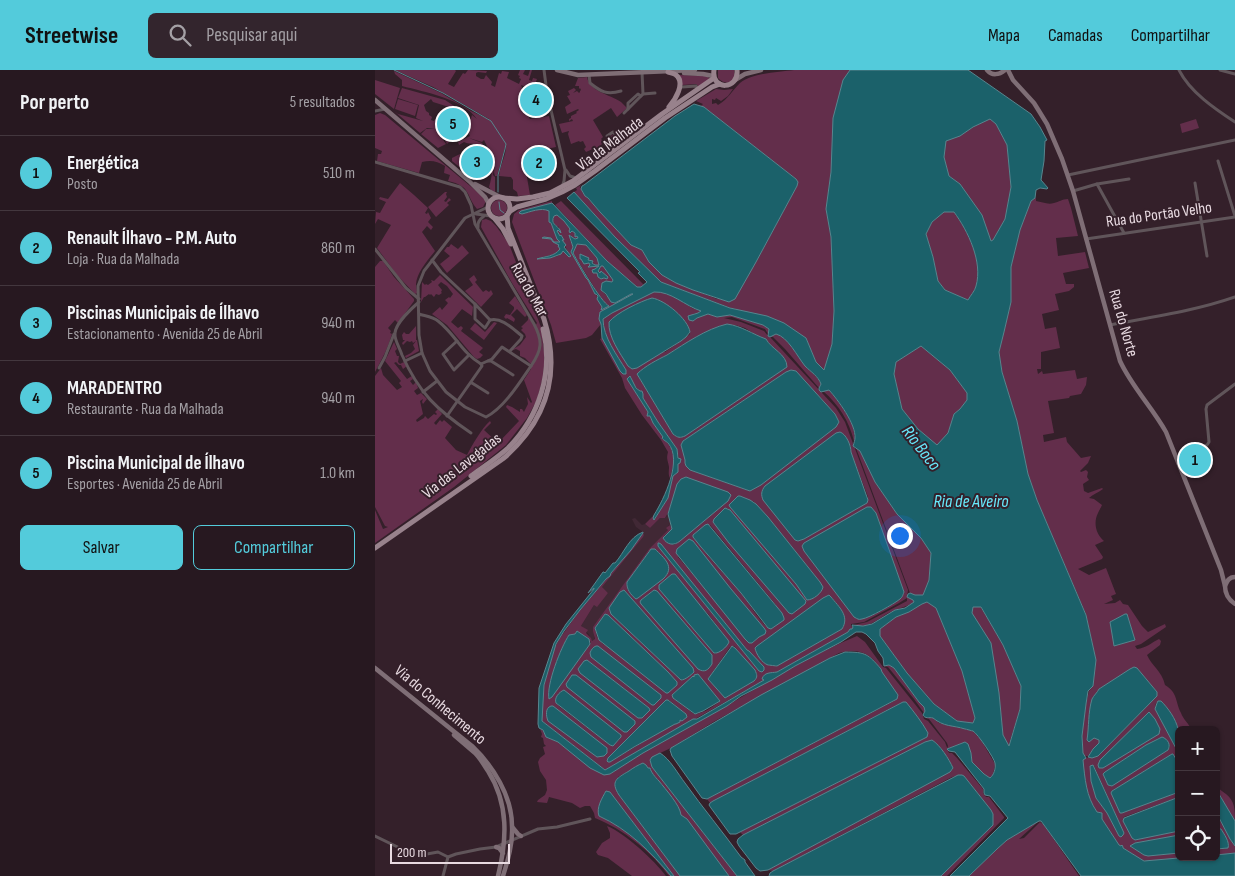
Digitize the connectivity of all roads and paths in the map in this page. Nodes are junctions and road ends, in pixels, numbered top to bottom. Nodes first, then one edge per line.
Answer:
1 (545, 70) edge
2 (557, 70) edge
3 (695, 70) edge
4 (737, 70) edge
5 (761, 70) edge
6 (987, 70) edge
7 (1006, 70) edge
8 (1179, 70) edge
9 (1220, 70) edge
10 (642, 72) junction
11 (668, 72) junction
12 (999, 74) junction
13 (1235, 74) edge
14 (589, 75) junction
15 (714, 75) edge
16 (735, 80) junction
17 (1013, 80) junction
18 (720, 84) junction
19 (682, 88) dead end
20 (697, 88) dead end
21 (621, 91) dead end
22 (655, 93) dead end
23 (642, 95) junction
24 (375, 100) edge
25 (385, 109) junction
26 (375, 111) edge
27 (624, 112) dead end
28 (662, 114) junction
29 (1235, 122) edge
30 (607, 136) dead end
31 (1235, 140) edge
32 (626, 141) junction
33 (1218, 161) dead end
34 (375, 162) edge
35 (565, 170) junction
36 (1068, 175) junction
37 (577, 179) junction
38 (1129, 179) dead end
39 (469, 181) junction
40 (1195, 183) dead end
41 (1097, 184) junction
42 (561, 187) junction
43 (1073, 191) junction
44 (502, 198) junction
45 (488, 206) junction
46 (473, 214) junction
47 (508, 214) junction
48 (1235, 216) edge
49 (490, 217) junction
50 (1201, 222) junction
51 (479, 230) junction
52 (1124, 233) junction
53 (1086, 238) junction
54 (375, 249) edge
55 (1207, 256) dead end
56 (432, 260) junction
57 (1235, 297) edge
58 (419, 301) junction
59 (475, 304) junction
60 (419, 314) junction
61 (490, 320) junction
62 (1110, 326) junction
63 (395, 332) junction
64 (457, 341) junction
65 (545, 341) junction
66 (510, 351) junction
67 (422, 353) junction
68 (469, 355) junction
69 (405, 361) junction
70 (487, 362) junction
71 (481, 364) junction
72 (531, 366) junction
73 (379, 368) dead end
74 (513, 375) dead end
75 (437, 381) junction
76 (470, 384) junction
77 (1235, 384) edge
78 (423, 392) junction
79 (488, 393) dead end
80 (457, 401) junction
81 (447, 416) junction
82 (537, 417) junction
83 (471, 432) dead end
84 (503, 452) junction
85 (1177, 458) junction
86 (375, 547) edge
87 (1221, 570) junction
88 (1234, 577) edge
89 (1225, 586) junction
90 (1235, 604) edge
91 (375, 670) edge
92 (590, 819) dead end
93 (513, 826) junction
94 (375, 836) edge
95 (521, 836) junction
96 (511, 840) junction
97 (504, 843) junction
98 (496, 847) junction
99 (503, 853) junction
100 (448, 857) junction
101 (444, 876) edge
102 (498, 876) edge
103 (503, 876) edge

1 - 35 street
2 - 14 street
3 - 11 street
4 - 16 main road
5 - 16 street
6 - 12 street, Rua do Norte
7 - 12 street
7 - 17 street, Rua do Norte
8 - 29 street
9 - 13 street
10 - 11 street
10 - 14 street
10 - 23 street
11 - 15 street
11 - 28 main road
12 - 17 street, Rua do Norte
14 - 21 street
15 - 18 main road
15 - 28 main road, Via da Malhada
16 - 18 main road, Via da Malhada
17 - 36 street, Rua do Norte
18 - 47 main road, Via da Malhada
19 - 20 street
22 - 23 street
23 - 27 street
24 - 25 street
25 - 26 street
25 - 39 street
28 - 32 main road, Via da Malhada
30 - 32 street
31 - 36 street
32 - 37 main road, Via da Malhada
33 - 48 street
34 - 46 street, Rua do Mar
35 - 37 street
35 - 42 street
36 - 43 street, Rua do Norte
37 - 42 main road, Via da Malhada
38 - 41 street
39 - 44 street
39 - 45 street
40 - 50 street
41 - 43 street
41 - 52 street
42 - 44 main road, Via da Malhada
43 - 53 street, Rua do Norte
44 - 45 main road
44 - 47 main road
45 - 46 street
45 - 49 main road
46 - 49 street
46 - 51 street, Rua do Mar
46 - 56 street
47 - 49 main road
47 - 82 main road, Via das Lavegadas
48 - 50 street, Rua do Portão Velho
49 - 51 street
49 - 65 main road, Via das Lavegadas
50 - 52 street, Rua do Portão Velho
50 - 55 street
51 - 72 street, Rua do Mar
52 - 53 street, Rua do Portão Velho
53 - 62 street, Rua do Norte
54 - 58 street
56 - 58 street
56 - 59 street
57 - 62 street
58 - 60 street
58 - 63 street
59 - 61 street
59 - 61 street
60 - 64 street
60 - 67 street
61 - 66 street
62 - 85 street, Rua do Norte
63 - 69 street
63 - 73 street
64 - 68 street
64 - 68 street
65 - 82 main road
65 - 84 main road, Via das Lavegadas
66 - 70 street
66 - 72 street
67 - 69 street
67 - 75 street
68 - 71 street
69 - 78 street
70 - 71 street
70 - 74 street
71 - 76 street
72 - 80 street, Rua do Mar
75 - 78 street
75 - 80 street
76 - 79 street
76 - 80 street
77 - 85 street
78 - 81 street
80 - 81 street
81 - 83 street
82 - 84 main road
82 - 86 main road, Via das Lavegadas
84 - 86 main road, Via das Lavegadas
85 - 87 street, Rua do Norte
87 - 88 street
87 - 89 street, Rua do Norte
88 - 89 street
89 - 90 street, Rua do Norte
91 - 93 street, Via do Conhecimento
91 - 97 street, Via do Conhecimento
92 - 95 street
93 - 95 street
93 - 96 street, Via do Conhecimento
94 - 100 street
95 - 96 street
96 - 97 street
96 - 103 street, Via do Conhecimento
97 - 98 street
97 - 99 street, Via do Conhecimento
98 - 99 street
98 - 100 street
99 - 102 street, Via do Conhecimento
100 - 101 street

